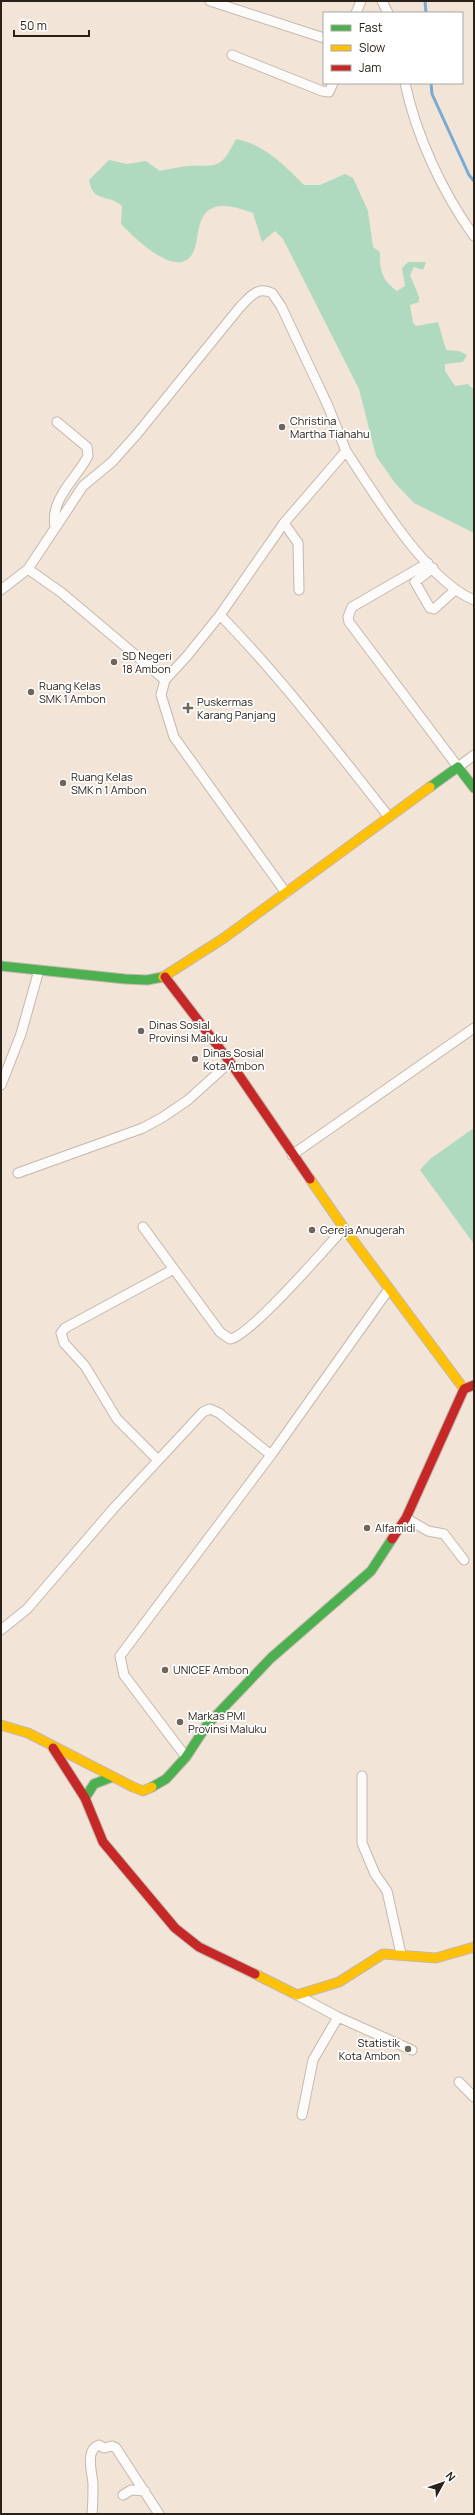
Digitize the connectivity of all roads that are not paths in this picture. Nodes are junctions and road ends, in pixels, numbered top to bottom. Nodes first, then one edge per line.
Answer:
1 (210, 1) edge
2 (361, 1) edge
3 (382, 1) edge
4 (356, 12) edge
5 (388, 12) edge
6 (323, 38) edge
7 (232, 54) dead end
8 (332, 84) edge
9 (405, 84) edge
10 (474, 236) edge
11 (57, 422) dead end
12 (346, 451) junction
13 (284, 523) junction
14 (55, 526) junction
15 (430, 566) junction
16 (28, 569) junction
17 (1, 590) edge
18 (299, 590) dead end
19 (455, 590) junction
20 (474, 600) edge
21 (220, 615) junction
22 (165, 680) junction
23 (474, 755) edge
24 (458, 767) junction
25 (474, 788) edge
26 (389, 817) junction
27 (286, 892) junction
28 (1, 966) edge
29 (39, 970) junction
30 (165, 978) junction
31 (474, 1028) edge
32 (230, 1062) junction
33 (1, 1085) edge
34 (292, 1155) junction
35 (18, 1173) dead end
36 (143, 1226) dead end
37 (344, 1228) junction
38 (174, 1269) junction
39 (389, 1289) junction
40 (474, 1385) edge
41 (464, 1389) junction
42 (271, 1455) junction
43 (158, 1460) junction
44 (406, 1518) junction
45 (464, 1560) dead end
46 (1, 1630) edge
47 (1, 1725) edge
48 (50, 1745) junction
49 (186, 1757) junction
50 (362, 1776) dead end
51 (112, 1777) junction
52 (85, 1798) junction
53 (474, 1947) edge
54 (401, 1954) junction
55 (297, 1995) junction
56 (338, 2017) junction
57 (412, 2050) dead end
58 (459, 2082) dead end
59 (474, 2097) edge
60 (302, 2115) dead end
61 (145, 2491) junction
62 (123, 2495) dead end
63 (92, 2514) edge
64 (159, 2514) edge

1 - 6 street
2 - 4 street
3 - 5 street
7 - 8 street
9 - 10 street
11 - 14 street
12 - 13 street
12 - 14 street
12 - 15 street
13 - 18 street
13 - 21 street
14 - 16 street
15 - 19 street
15 - 19 street
15 - 24 street
16 - 17 street
16 - 22 street
19 - 20 street
21 - 22 street
21 - 26 street
22 - 27 street
23 - 24 street
24 - 25 street
24 - 26 street
26 - 27 street
27 - 30 street
28 - 29 street
29 - 30 street
29 - 33 street
30 - 32 street
31 - 34 street
32 - 34 street
32 - 35 street
34 - 37 street
36 - 38 street
37 - 38 street
37 - 39 street
38 - 43 street
39 - 41 street
39 - 42 street
40 - 41 street
41 - 44 street
42 - 43 street
42 - 49 street
43 - 46 street
44 - 45 street
44 - 49 street
47 - 48 street
48 - 51 street
48 - 52 street
49 - 51 street
50 - 54 street
51 - 52 street
52 - 55 street
53 - 54 street
54 - 55 street
55 - 56 street
56 - 57 street
56 - 60 street
58 - 59 street
61 - 62 street
61 - 63 street
61 - 64 street

